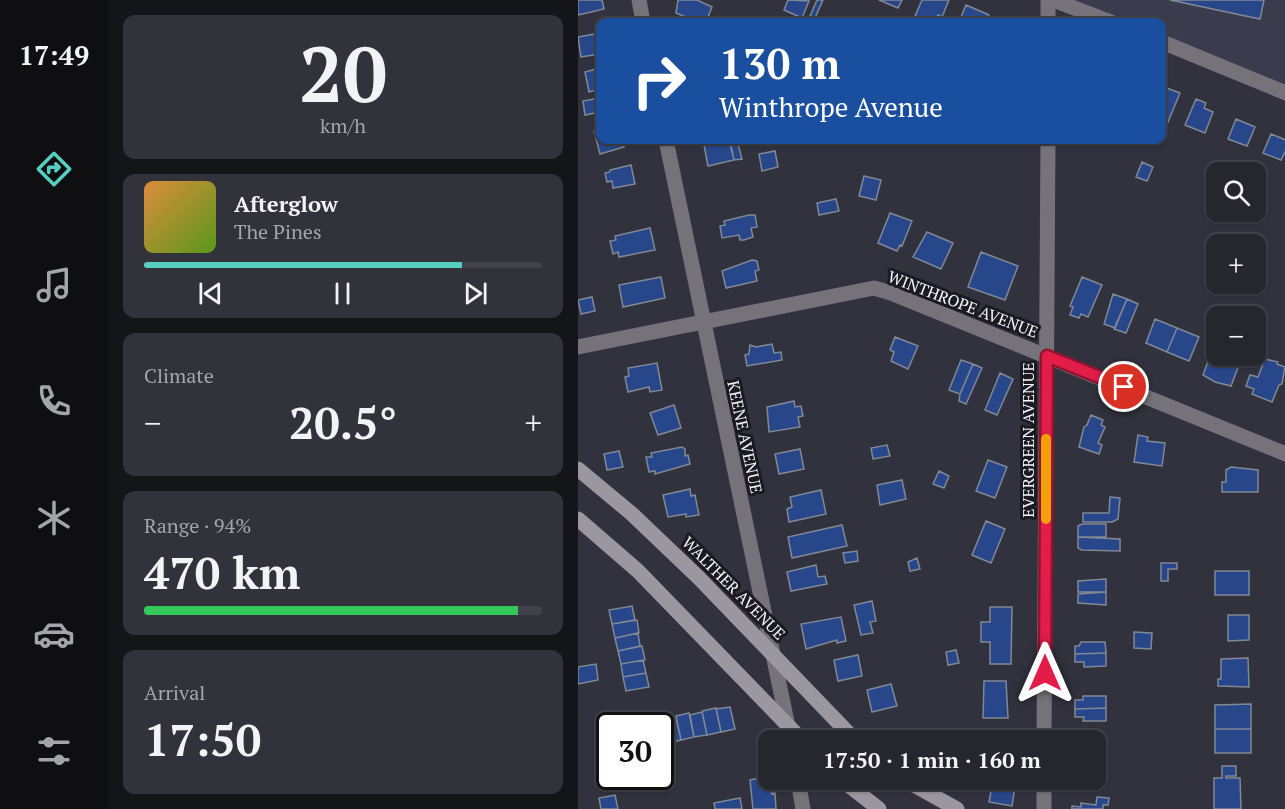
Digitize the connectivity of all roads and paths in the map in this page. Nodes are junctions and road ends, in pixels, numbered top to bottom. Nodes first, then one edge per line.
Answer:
1 (639, 0) edge
2 (1048, 0) edge
3 (1053, 0) edge
4 (642, 18) edge
5 (1048, 18) edge
6 (1100, 18) edge
7 (1166, 44) edge
8 (1286, 93) edge
9 (667, 144) edge
10 (1048, 144) edge
11 (702, 324) junction
12 (578, 348) edge
13 (1047, 356) junction
14 (1286, 454) edge
15 (578, 469) edge
16 (578, 519) edge
17 (771, 651) junction
18 (786, 730) edge
19 (789, 730) edge
20 (846, 730) edge
21 (1044, 730) edge
22 (800, 790) edge
23 (855, 790) edge
24 (923, 790) edge
25 (1044, 790) edge
26 (803, 809) edge
27 (879, 809) edge
28 (957, 809) edge
29 (1044, 809) edge

1 - 4 street
2 - 5 street
3 - 6 street
7 - 8 street
9 - 11 street, KEENE AVENUE
10 - 13 street, EVERGREEN AVENUE
11 - 12 street, WINTHROPE AVENUE
11 - 13 street, WINTHROPE AVENUE
11 - 17 street, KEENE AVENUE
13 - 14 street, WINTHROPE AVENUE
13 - 21 street, EVERGREEN AVENUE
15 - 17 main road, WALTHER AVENUE
16 - 18 main road
17 - 19 street, KEENE AVENUE
17 - 20 main road, WALTHER AVENUE
22 - 26 street
23 - 27 main road
24 - 28 main road
25 - 29 street

